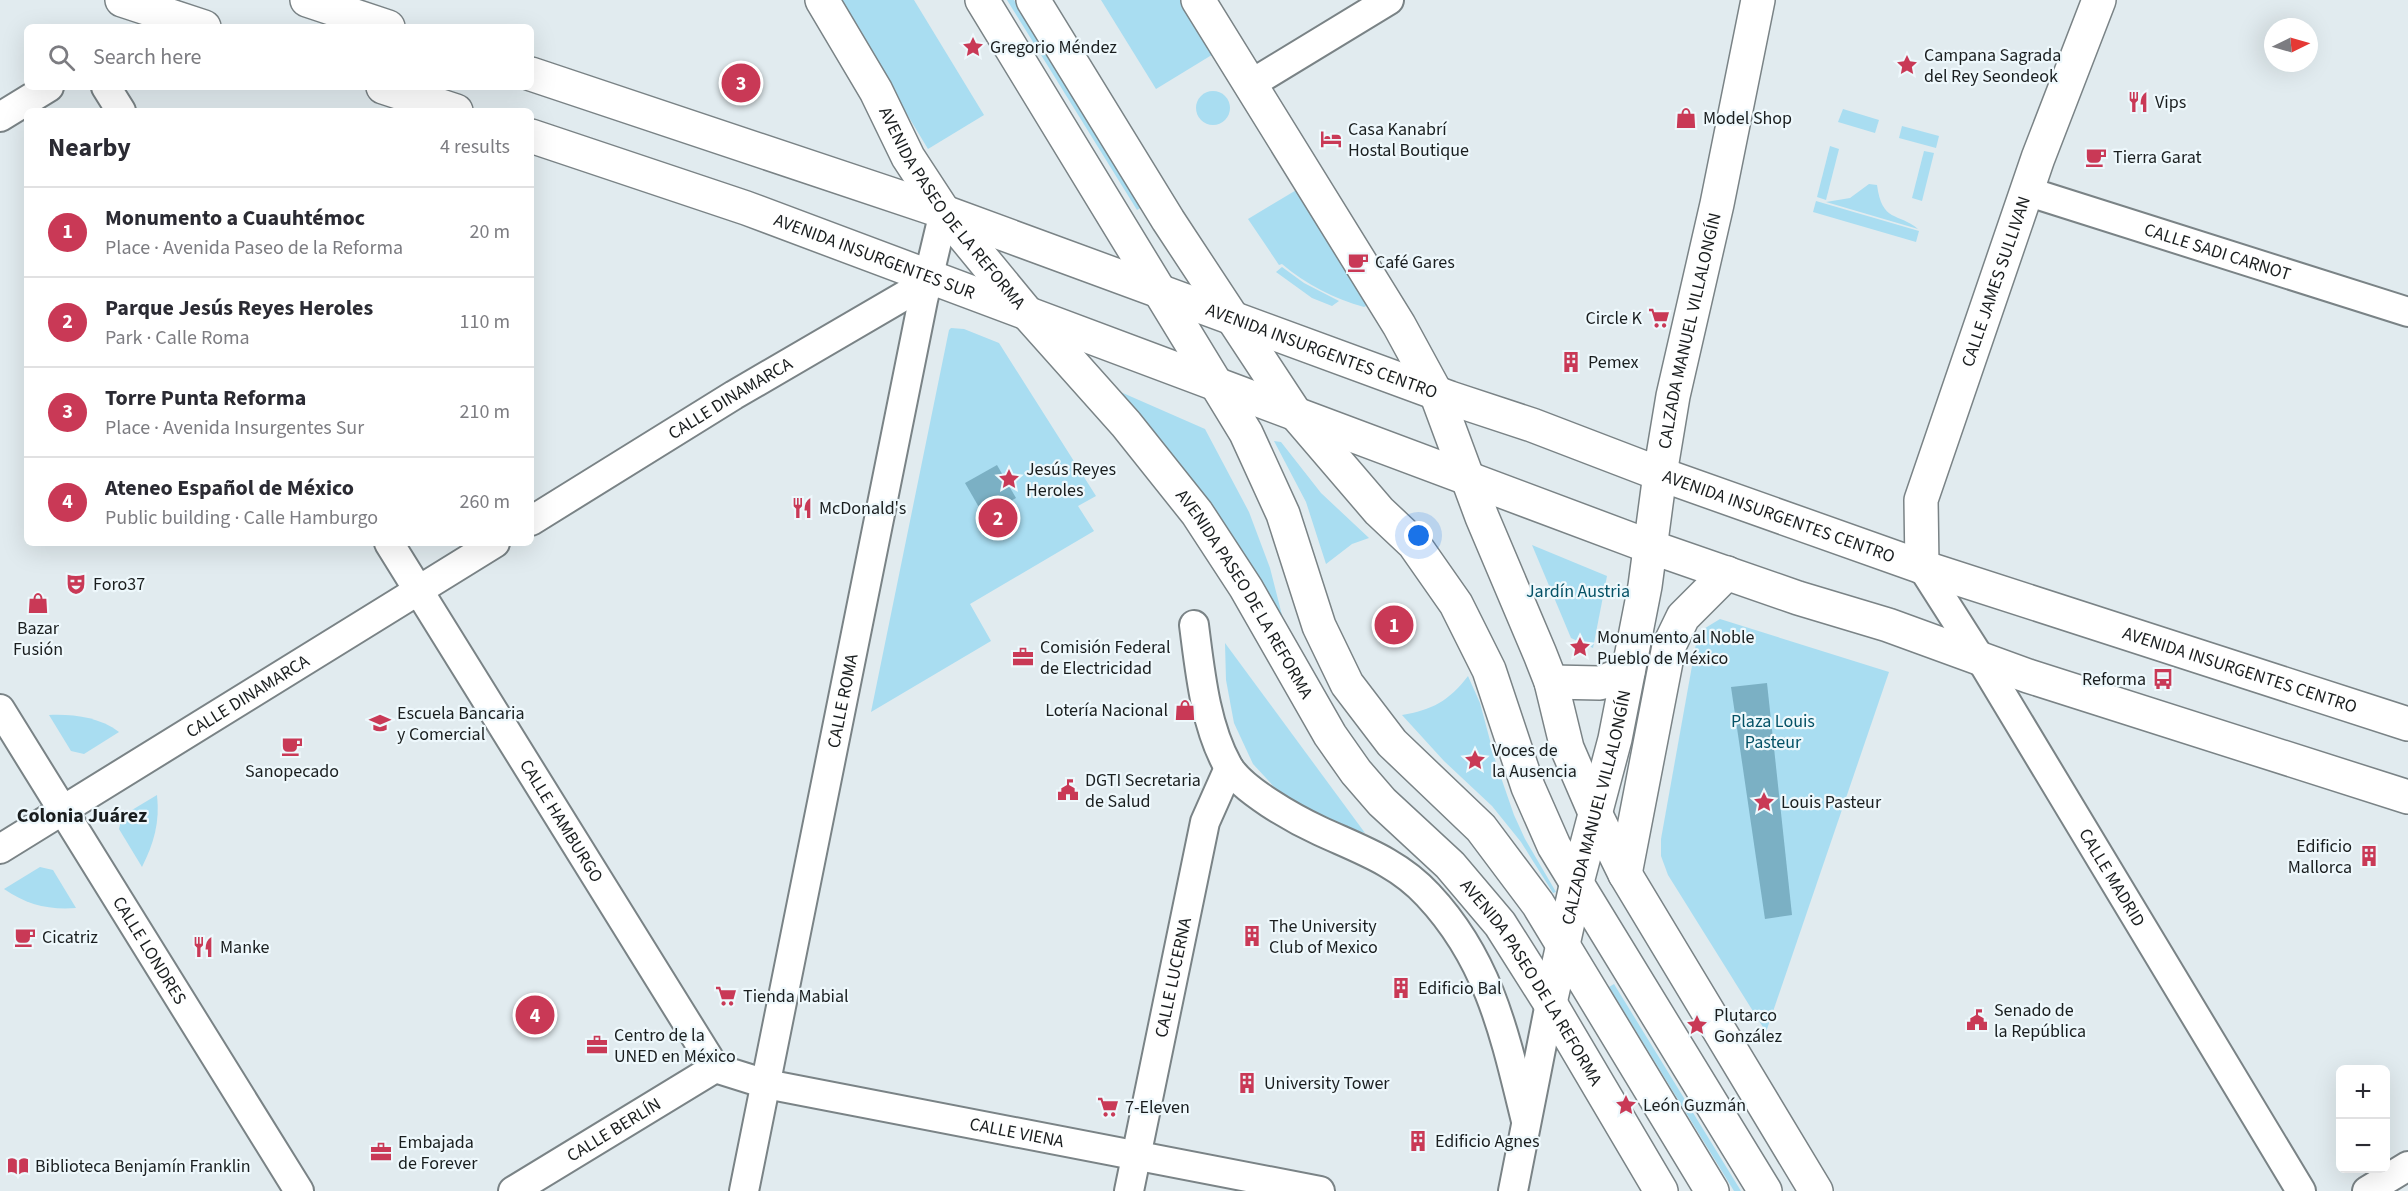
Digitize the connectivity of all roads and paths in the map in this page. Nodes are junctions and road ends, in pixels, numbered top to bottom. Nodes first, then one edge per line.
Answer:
1 (122, 0) edge
2 (307, 0) edge
3 (822, 0) edge
4 (982, 0) edge
5 (1033, 0) edge
6 (1198, 0) edge
7 (1389, 0) edge
8 (1758, 0) edge
9 (2098, 0) edge
10 (157, 21) edge
11 (180, 24) edge
12 (379, 24) edge
13 (534, 75) edge
14 (1251, 84) junction
15 (44, 90) edge
16 (108, 90) edge
17 (392, 90) edge
18 (119, 108) edge
19 (447, 108) edge
20 (0, 117) edge
21 (534, 137) edge
22 (2026, 191) junction
23 (944, 212) junction
24 (930, 277) junction
25 (1158, 290) junction
26 (2408, 312) edge
27 (1027, 313) junction
28 (1232, 317) junction
29 (1216, 384) junction
30 (1436, 393) junction
31 (1295, 413) junction
32 (1660, 474) junction
33 (1469, 478) junction
34 (534, 518) edge
35 (391, 546) edge
36 (490, 546) edge
37 (1652, 547) junction
38 (1922, 567) junction
39 (1727, 573) junction
40 (418, 591) junction
41 (1194, 625) dead end
42 (1980, 658) junction
43 (1629, 672) junction
44 (1551, 682) junction
45 (0, 709) edge
46 (2408, 724) edge
47 (1229, 768) junction
48 (2408, 797) edge
49 (63, 810) junction
50 (1596, 815) junction
51 (0, 849) edge
52 (1625, 874) junction
53 (1576, 886) junction
54 (1562, 942) junction
55 (1550, 1003) junction
56 (715, 1068) junction
57 (766, 1084) junction
58 (1526, 1121) junction
59 (1136, 1155) junction
60 (2408, 1166) edge
61 (298, 1191) edge
62 (513, 1191) edge
63 (744, 1191) edge
64 (1129, 1191) edge
65 (1320, 1191) edge
66 (1513, 1191) edge
67 (1661, 1191) edge
68 (1712, 1191) edge
69 (1765, 1191) edge
70 (1816, 1191) edge
71 (2301, 1191) edge
72 (2367, 1191) edge

1 - 10 main road
2 - 12 main road
3 - 23 main road, AVENIDA PASEO DE LA REFORMA
4 - 25 main road
5 - 28 main road
6 - 14 main road
7 - 14 street
8 - 32 main road, CALZADA MANUEL VILLALONGÍN
9 - 22 main road, CALLE JAMES SULLIVAN
10 - 11 main road
13 - 23 main road
14 - 30 main road
15 - 20 street
16 - 18 street
17 - 19 main road
21 - 24 main road, AVENIDA INSURGENTES SUR
22 - 26 street, CALLE SADI CARNOT
22 - 38 main road, CALLE JAMES SULLIVAN
23 - 24 street, CALLE ROMA
23 - 25 main road
23 - 27 main road, AVENIDA PASEO DE LA REFORMA
24 - 27 main road, AVENIDA INSURGENTES SUR
24 - 34 street, CALLE DINAMARCA
24 - 57 street, CALLE ROMA
25 - 28 main road, AVENIDA INSURGENTES CENTRO
25 - 29 main road
27 - 29 main road, AVENIDA INSURGENTES SUR
27 - 55 main road, AVENIDA PASEO DE LA REFORMA
28 - 30 main road, AVENIDA INSURGENTES CENTRO
28 - 31 main road
29 - 31 main road
29 - 54 main road
30 - 32 main road, AVENIDA INSURGENTES CENTRO
30 - 33 main road
31 - 33 main road
31 - 53 main road
32 - 37 main road, CALZADA MANUEL VILLALONGÍN
32 - 38 main road, AVENIDA INSURGENTES CENTRO
33 - 37 main road
33 - 44 main road
35 - 40 street, CALLE HAMBURGO
36 - 40 street, CALLE DINAMARCA
37 - 39 main road
37 - 43 main road, CALZADA MANUEL VILLALONGÍN
38 - 42 street, CALLE MADRID
38 - 46 main road, AVENIDA INSURGENTES CENTRO
39 - 42 main road
39 - 52 main road
40 - 49 street, CALLE DINAMARCA
40 - 56 street, CALLE HAMBURGO
41 - 47 street, AVENIDA PASEO DE LA REFORMA
42 - 48 main road
42 - 71 street, CALLE MADRID
43 - 44 main road
43 - 50 main road, CALZADA MANUEL VILLALONGÍN
44 - 50 main road
45 - 49 street, CALLE LONDRES
47 - 58 street, AVENIDA PASEO DE LA REFORMA
47 - 59 street, CALLE LUCERNA
49 - 51 street, CALLE DINAMARCA
49 - 61 street, CALLE LONDRES
50 - 52 main road
50 - 53 main road, CALZADA MANUEL VILLALONGÍN
52 - 70 main road
53 - 54 main road, CALZADA MANUEL VILLALONGÍN
53 - 69 main road
54 - 55 main road, CALZADA MANUEL VILLALONGÍN
54 - 68 main road
55 - 58 street, CALZADA MANUEL VILLALONGÍN
55 - 67 main road, AVENIDA PASEO DE LA REFORMA
56 - 57 street, CALLE VIENA
56 - 62 street, CALLE BERLÍN
57 - 59 street, CALLE VIENA
57 - 63 street, CALLE ROMA
58 - 66 street, CALZADA MANUEL VILLALONGÍN
59 - 64 street, CALLE LUCERNA
59 - 65 street, CALLE VIENA
60 - 72 street

